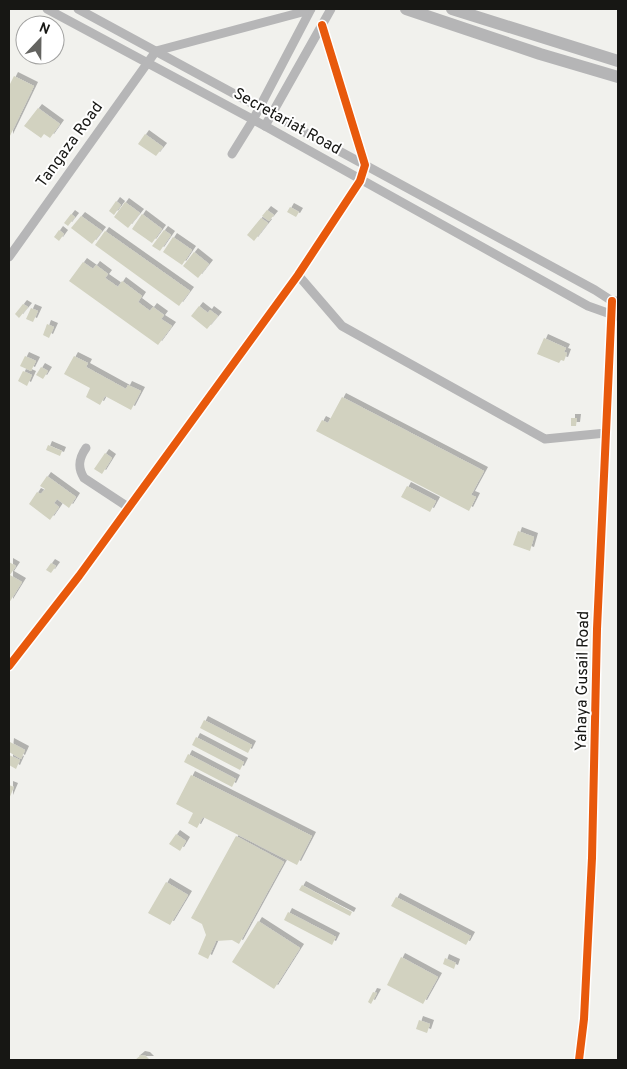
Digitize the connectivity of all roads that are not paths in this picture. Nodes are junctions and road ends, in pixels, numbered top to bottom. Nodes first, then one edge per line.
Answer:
1 (47, 9) edge
2 (78, 9) edge
3 (310, 9) edge
4 (331, 9) edge
5 (406, 9) edge
6 (452, 9) edge
7 (322, 25) junction
8 (156, 51) junction
9 (618, 61) edge
10 (148, 63) junction
11 (618, 76) edge
12 (260, 107) junction
13 (272, 113) junction
14 (253, 120) junction
15 (265, 126) junction
16 (232, 154) dead end
17 (365, 165) junction
18 (360, 181) junction
19 (9, 257) edge
20 (298, 274) junction
21 (615, 301) edge
22 (616, 316) edge
23 (606, 433) junction
24 (86, 448) dead end
25 (128, 507) junction
26 (9, 666) edge
27 (579, 1060) edge

1 - 10 street, Secretariat Road
2 - 8 street, Secretariat Road
3 - 8 street
3 - 12 street
4 - 7 street
5 - 11 main road
6 - 9 main road
7 - 13 street
7 - 17 street
8 - 10 street, Tangaza Road
8 - 12 street, Secretariat Road
10 - 14 street, Secretariat Road
10 - 19 street, Tangaza Road
12 - 13 street, Secretariat Road
12 - 14 street
13 - 15 street
13 - 17 street, Secretariat Road
14 - 15 street, Secretariat Road
14 - 16 street
15 - 18 street, Secretariat Road
17 - 18 street
17 - 21 street, Secretariat Road
18 - 20 street
18 - 22 street, Secretariat Road
20 - 23 street
20 - 25 street
21 - 22 street, Yahaya Gusail Road
22 - 23 street, Yahaya Gusail Road
23 - 27 street, Yahaya Gusail Road
24 - 25 street
25 - 26 street

